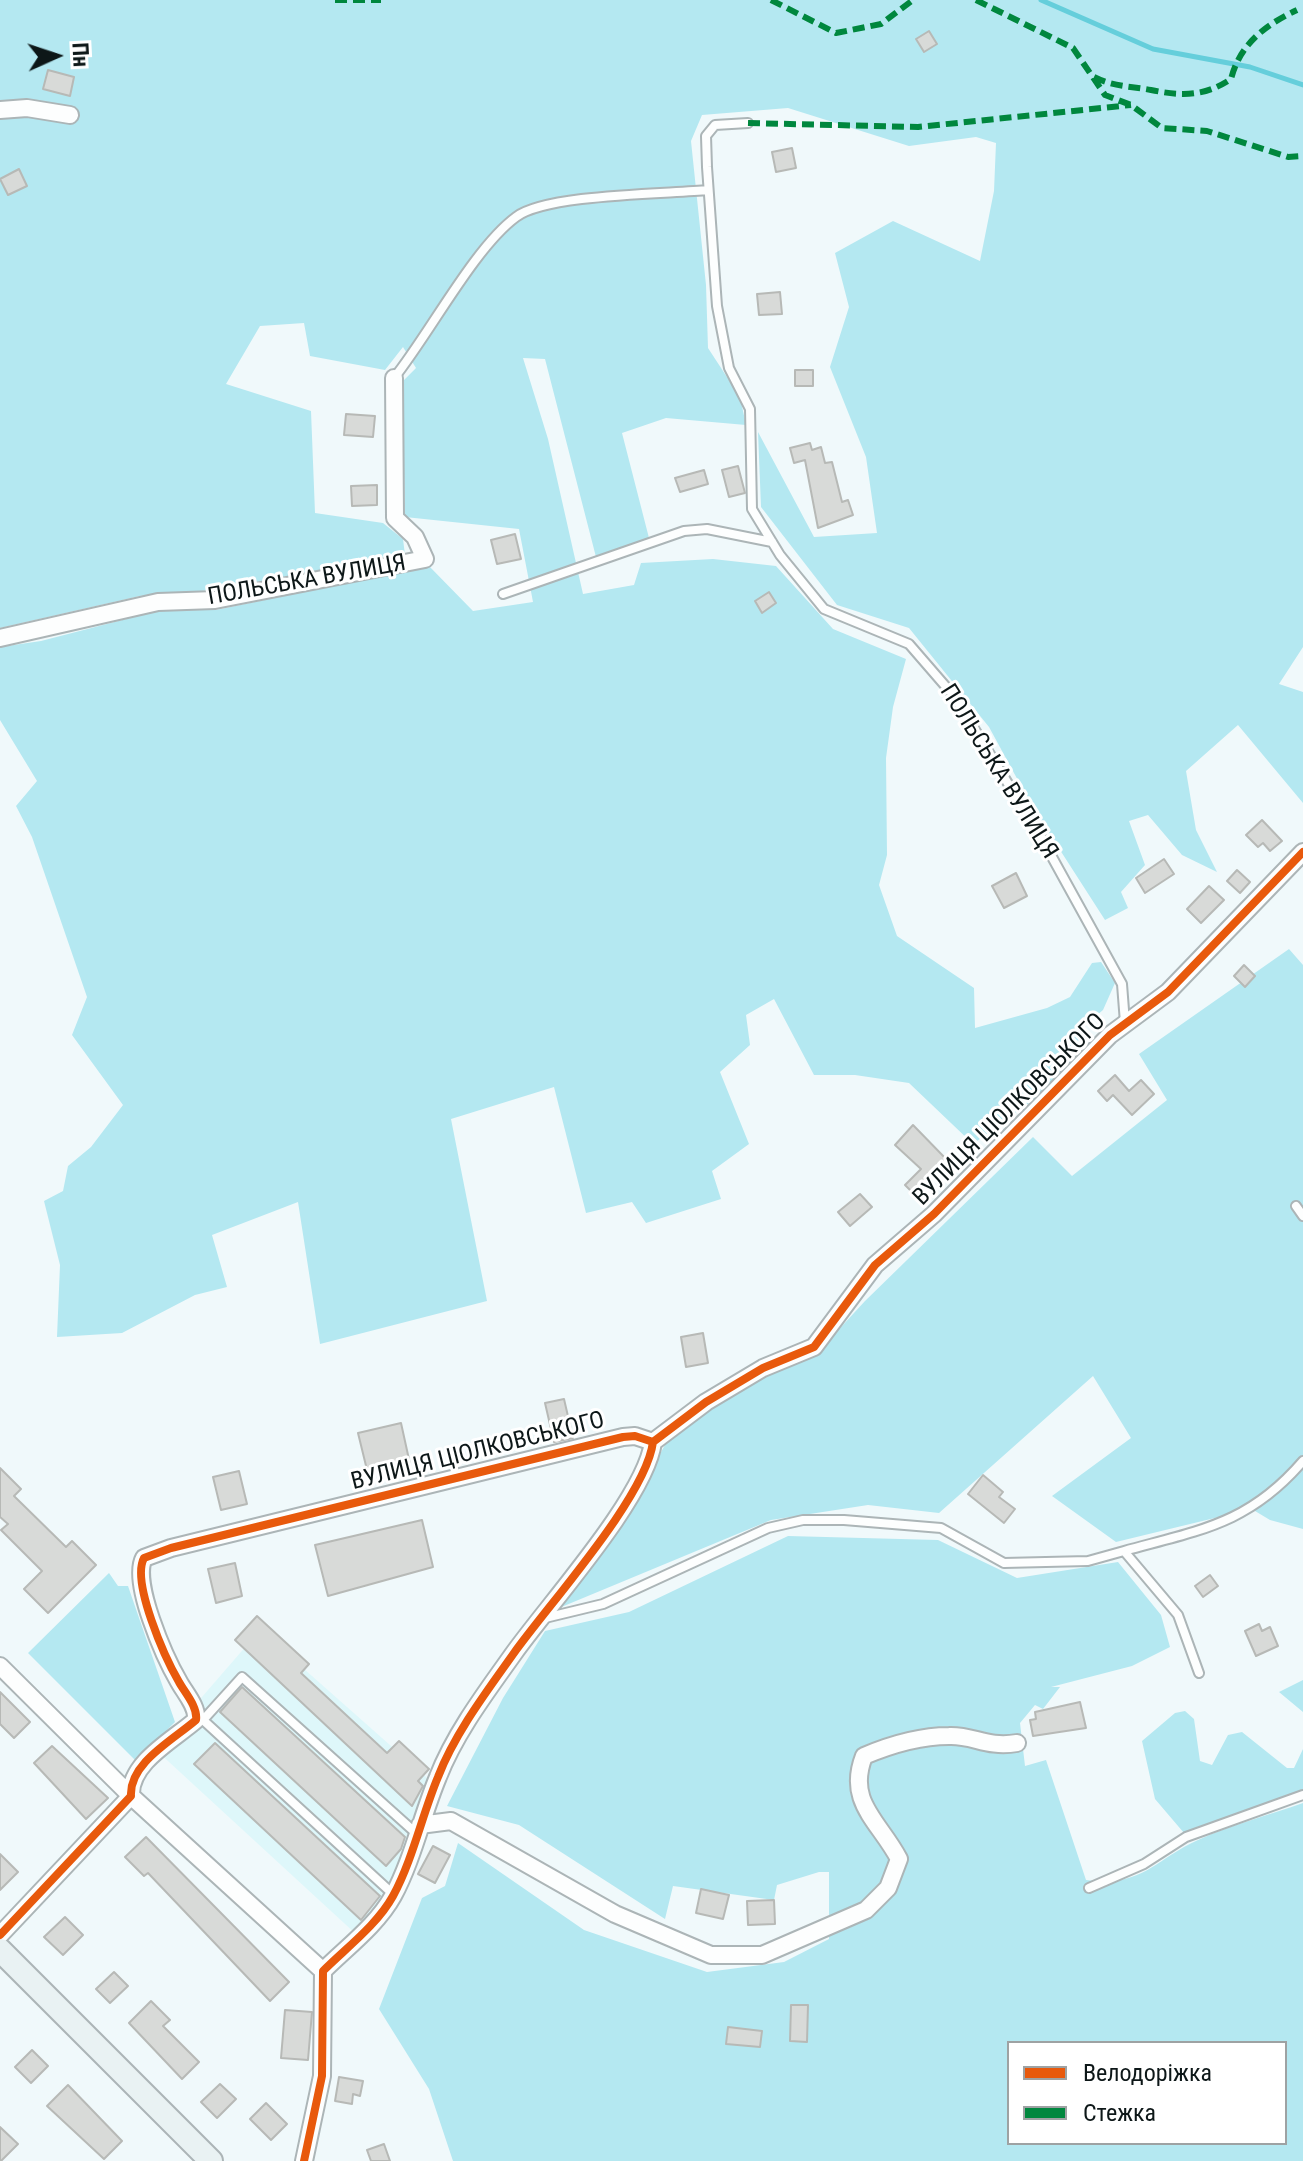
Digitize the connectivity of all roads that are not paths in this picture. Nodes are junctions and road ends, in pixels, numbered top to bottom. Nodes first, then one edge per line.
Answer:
1 (0, 110) edge
2 (70, 115) dead end
3 (748, 123) dead end
4 (708, 190) junction
5 (394, 378) joint
6 (772, 542) junction
7 (503, 594) dead end
8 (0, 638) edge
9 (1303, 852) edge
10 (1125, 1024) junction
11 (1296, 1206) dead end
12 (1303, 1216) edge
13 (653, 1442) junction
14 (1303, 1461) edge
15 (1124, 1551) junction
16 (540, 1619) junction
17 (0, 1666) edge
18 (1199, 1673) dead end
19 (200, 1718) junction
20 (1017, 1743) dead end
21 (1303, 1795) edge
22 (131, 1796) junction
23 (419, 1829) junction
24 (1089, 1888) dead end
25 (394, 1895) junction
26 (0, 1935) edge
27 (0, 1950) edge
28 (323, 1971) junction
29 (211, 2161) edge
30 (304, 2161) edge

1 - 2 street
3 - 4 lane, ПОЛЬСЬКА ВУЛИЦЯ
4 - 5 lane
4 - 6 lane, ПОЛЬСЬКА ВУЛИЦЯ
5 - 8 street, ПОЛЬСЬКА ВУЛИЦЯ
6 - 7 lane
6 - 10 lane, ПОЛЬСЬКА ВУЛИЦЯ
9 - 10 street, ВУЛИЦЯ ЦІОЛКОВСЬКОГО
10 - 13 street, ВУЛИЦЯ ЦІОЛКОВСЬКОГО
11 - 12 lane
13 - 16 street
13 - 19 street, ВУЛИЦЯ ЦІОЛКОВСЬКОГО
14 - 15 lane
15 - 16 lane
15 - 18 lane
16 - 23 street
17 - 22 street
19 - 22 street
19 - 23 lane
19 - 25 lane
20 - 23 street
21 - 24 lane
22 - 26 street
22 - 28 street
23 - 25 street
25 - 28 street
27 - 29 street
28 - 30 street

